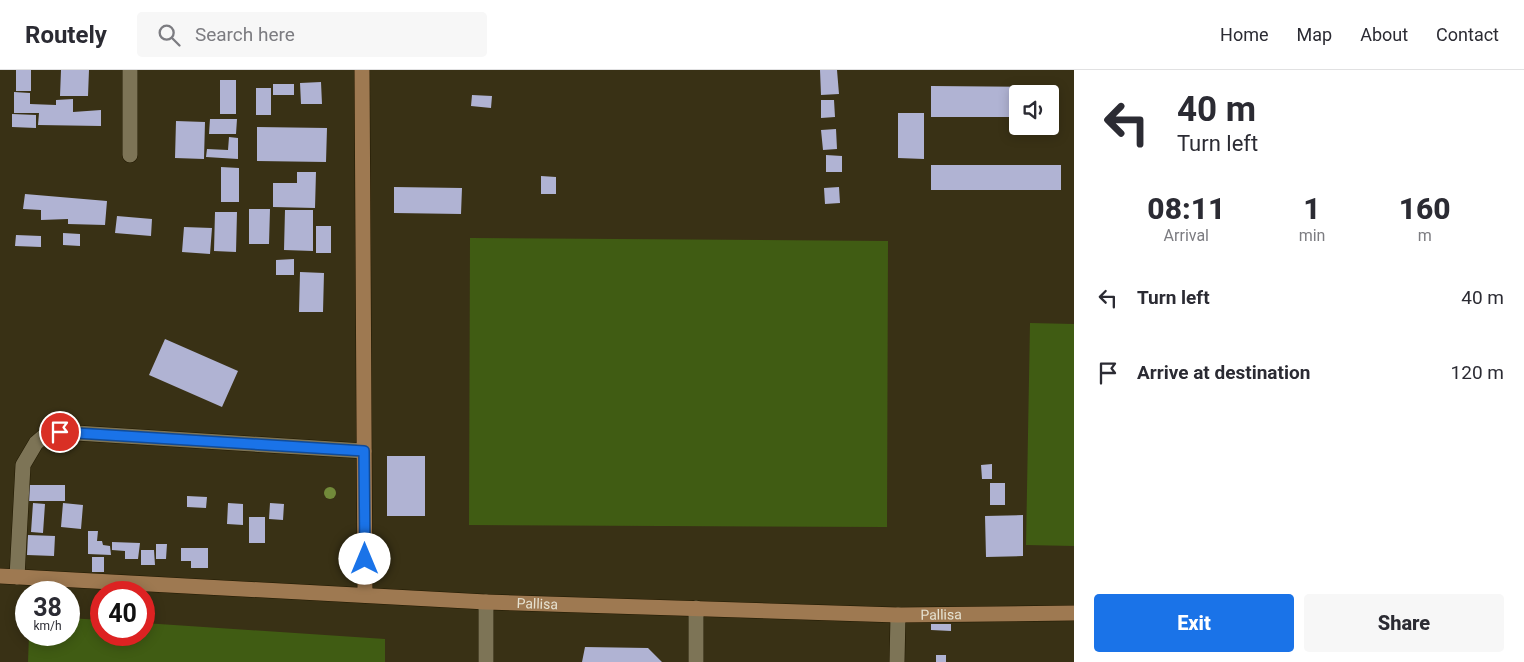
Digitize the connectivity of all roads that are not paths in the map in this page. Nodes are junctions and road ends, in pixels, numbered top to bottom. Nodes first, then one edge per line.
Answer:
1 (130, 70) edge
2 (362, 70) edge
3 (130, 155) dead end
4 (364, 451) junction
5 (0, 577) edge
6 (17, 577) junction
7 (365, 595) junction
8 (486, 602) junction
9 (696, 608) junction
10 (1074, 613) edge
11 (898, 615) junction
12 (486, 662) edge
13 (696, 662) edge
14 (897, 662) edge

1 - 3 street
2 - 4 main road
4 - 6 street
4 - 7 main road
5 - 6 main road, Pallisa
6 - 7 main road, Pallisa
7 - 8 main road, Pallisa
8 - 9 main road, Pallisa
8 - 12 street
9 - 11 main road, Pallisa
9 - 13 street
10 - 11 main road, Pallisa
11 - 14 street

